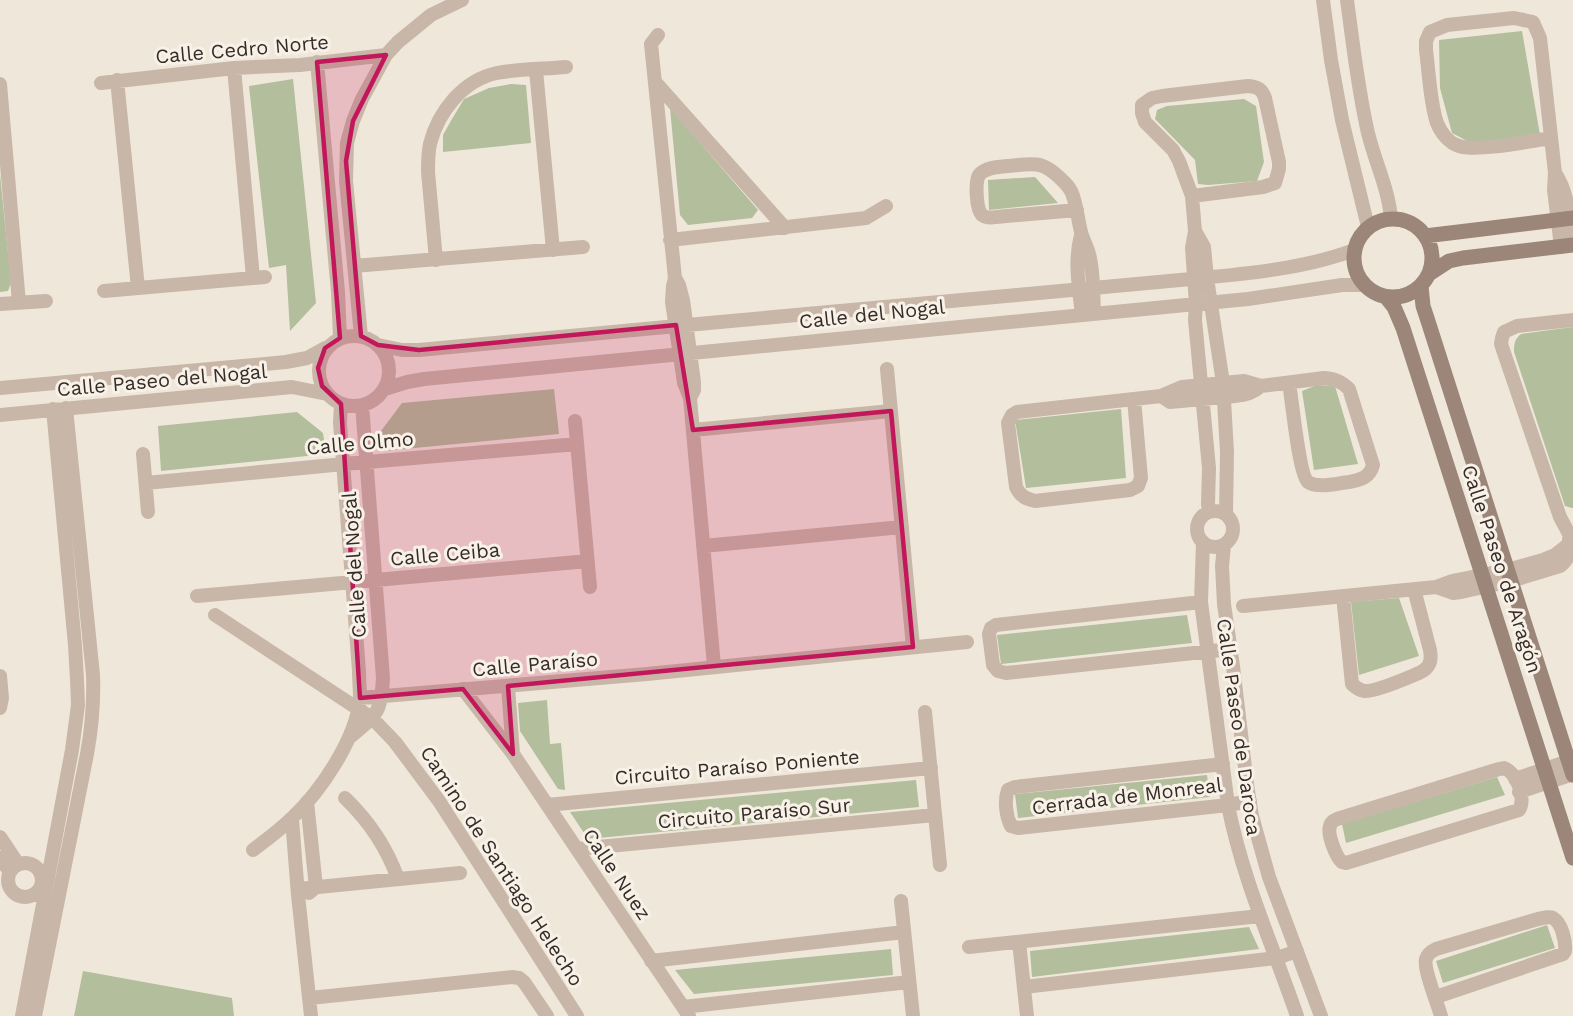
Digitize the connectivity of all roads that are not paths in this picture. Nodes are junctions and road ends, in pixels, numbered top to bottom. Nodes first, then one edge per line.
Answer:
1 (462, 0) edge
2 (1323, 0) edge
3 (1347, 0) edge
4 (658, 35) dead end
5 (386, 55) junction
6 (317, 62) junction
7 (566, 67) dead end
8 (234, 68) junction
9 (536, 70) junction
10 (117, 80) junction
11 (101, 83) dead end
12 (656, 83) junction
13 (0, 84) edge
14 (0, 94) edge
15 (1551, 138) junction
16 (1191, 196) junction
17 (886, 206) dead end
18 (1077, 210) junction
19 (1391, 219) junction
20 (1566, 219) edge
21 (1368, 227) junction
22 (785, 228) junction
23 (1425, 236) junction
24 (670, 240) junction
25 (1569, 246) edge
26 (583, 247) dead end
27 (553, 250) junction
28 (1354, 250) junction
29 (436, 260) junction
30 (354, 266) junction
31 (1200, 278) junction
32 (1425, 280) junction
33 (1364, 285) junction
34 (138, 288) junction
35 (1086, 290) junction
36 (104, 291) dead end
37 (1386, 297) junction
38 (46, 301) dead end
39 (1210, 302) junction
40 (20, 303) junction
41 (0, 304) edge
42 (1196, 304) junction
43 (1088, 314) junction
44 (1573, 320) edge
45 (681, 325) junction
46 (361, 336) junction
47 (340, 338) junction
48 (378, 345) junction
49 (325, 348) junction
50 (685, 354) junction
51 (887, 369) dead end
52 (1290, 383) junction
53 (0, 388) edge
54 (385, 389) junction
55 (1223, 390) junction
56 (1202, 392) junction
57 (327, 394) junction
58 (1134, 399) junction
59 (341, 404) junction
60 (362, 405) junction
61 (60, 409) junction
62 (891, 411) junction
63 (0, 415) edge
64 (575, 421) dead end
65 (693, 430) junction
66 (577, 444) junction
67 (144, 454) dead end
68 (367, 462) junction
69 (344, 464) junction
70 (146, 483) junction
71 (148, 512) dead end
72 (1209, 512) junction
73 (1226, 515) junction
74 (902, 527) junction
75 (1570, 534) edge
76 (1203, 542) junction
77 (1224, 545) junction
78 (703, 546) junction
79 (588, 561) junction
80 (1509, 576) junction
81 (376, 580) junction
82 (1484, 581) junction
83 (352, 582) junction
84 (590, 586) dead end
85 (1414, 589) junction
86 (198, 596) dead end
87 (1342, 596) junction
88 (1202, 602) junction
89 (79, 606) junction
90 (1243, 606) dead end
91 (215, 615) dead end
92 (967, 642) dead end
93 (913, 647) junction
94 (1230, 649) junction
95 (1208, 652) junction
96 (714, 666) junction
97 (0, 676) edge
98 (507, 686) junction
99 (463, 689) junction
100 (382, 696) junction
101 (359, 704) junction
102 (0, 708) edge
103 (925, 712) dead end
104 (372, 718) junction
105 (349, 738) junction
106 (513, 754) junction
107 (1223, 764) junction
108 (931, 768) junction
109 (1572, 770) edge
110 (1547, 776) junction
111 (1517, 785) junction
112 (345, 798) dead end
113 (1250, 801) junction
114 (307, 802) junction
115 (547, 805) junction
116 (1228, 805) junction
117 (935, 815) junction
118 (292, 819) junction
119 (0, 837) edge
120 (71, 838) junction
121 (577, 849) junction
122 (252, 850) dead end
123 (54, 851) junction
124 (0, 858) edge
125 (1573, 858) edge
126 (1264, 862) junction
127 (940, 865) dead end
128 (34, 866) junction
129 (1243, 868) junction
130 (460, 873) dead end
131 (10, 879) edge
132 (398, 879) junction
133 (316, 888) junction
134 (33, 895) junction
135 (299, 895) junction
136 (0, 901) edge
137 (901, 901) dead end
138 (42, 911) junction
139 (1260, 916) junction
140 (904, 932) junction
141 (1568, 932) edge
142 (52, 935) junction
143 (1019, 942) junction
144 (969, 947) dead end
145 (1297, 951) junction
146 (1277, 958) junction
147 (651, 961) junction
148 (909, 982) junction
149 (1024, 987) junction
150 (1436, 997) junction
151 (310, 998) junction
152 (686, 1012) edge
153 (22, 1016) edge
154 (35, 1016) edge
155 (311, 1016) edge
156 (547, 1016) edge
157 (577, 1016) edge
158 (913, 1016) edge
159 (1027, 1016) edge
160 (1297, 1016) edge
161 (1321, 1016) edge
162 (1442, 1016) edge

1 - 5 street
2 - 21 street
3 - 19 street
4 - 12 street
5 - 6 street, Calle Cedro Norte
5 - 30 street
6 - 8 street, Calle Cedro Norte
6 - 47 street
7 - 9 street
8 - 10 street, Calle Cedro Norte
8 - 34 street
9 - 27 street
9 - 29 street
10 - 11 street, Calle Cedro Norte
10 - 34 street
12 - 22 street
12 - 24 street
13 - 14 street
14 - 40 street
15 - 15 street
15 - 20 street
16 - 16 street
16 - 31 street
17 - 22 street
18 - 18 street
18 - 35 street
19 - 21 street
19 - 23 street
20 - 23 street
20 - 25 street
21 - 28 street
22 - 24 street
23 - 32 street
24 - 45 street
25 - 32 street
26 - 27 street
27 - 29 street
28 - 31 street, Calle del Nogal
28 - 33 street
29 - 30 street
30 - 46 street
31 - 35 street, Calle del Nogal
31 - 39 street
31 - 42 street
32 - 37 street
32 - 80 street, Calle Paseo de Aragón
33 - 37 street
33 - 39 street, Calle del Nogal
34 - 36 street
35 - 43 street
35 - 45 street, Calle del Nogal
37 - 82 street, Calle Paseo de Aragón
38 - 40 street
39 - 42 street, Calle del Nogal
39 - 55 street
40 - 41 street
42 - 43 street, Calle del Nogal
42 - 56 street
43 - 50 street, Calle del Nogal
44 - 75 street
45 - 48 street, Calle del Nogal
45 - 50 street
46 - 47 street
46 - 48 street
47 - 49 street
48 - 54 street
49 - 53 street, Calle Paseo del Nogal
49 - 57 street
50 - 54 street, Calle del Nogal
50 - 65 street
51 - 62 street
52 - 52 street
52 - 55 street
54 - 60 street
55 - 56 street
55 - 73 street
56 - 58 street
56 - 72 street
57 - 59 street
57 - 61 street, Calle Paseo del Nogal
58 - 58 street
59 - 60 street
59 - 69 street, Calle del Nogal
60 - 68 street, Calle del Nogal
61 - 63 street, Calle Paseo del Nogal
61 - 89 street
62 - 65 street
62 - 74 street
64 - 66 street
65 - 78 street
66 - 68 street, Calle Olmo
66 - 79 street
67 - 70 street
68 - 69 street, Calle Olmo
68 - 81 street, Calle del Nogal
69 - 70 street, Calle Olmo
69 - 83 street, Calle del Nogal
70 - 71 street
72 - 73 street
72 - 76 street
73 - 77 street
74 - 78 street
74 - 93 street
75 - 80 street
76 - 77 street
76 - 88 street, Calle Paseo de Daroca
77 - 94 street, Calle Paseo de Daroca
78 - 96 street
79 - 81 street, Calle Ceiba
79 - 84 street
80 - 82 street
80 - 109 street, Calle Paseo de Aragón
81 - 83 street, Calle Ceiba
81 - 100 street, Calle del Nogal
82 - 85 street
82 - 110 street, Calle Paseo de Aragón
83 - 86 street, Calle Ceiba
83 - 101 street, Calle del Nogal
85 - 87 street
85 - 87 street
87 - 90 street
88 - 95 street, Calle Paseo de Daroca
88 - 95 street
89 - 120 street
89 - 123 street
91 - 101 street, Camino de Santiago Helecho
92 - 93 street, Calle Paraíso
93 - 96 street, Calle Paraíso
94 - 95 street
94 - 113 street, Calle Paseo de Daroca
95 - 107 street, Calle Paseo de Daroca
96 - 98 street, Calle Paraíso
97 - 102 street
98 - 99 street, Calle Paraíso
98 - 106 street, Calle Nuez
99 - 100 street, Calle Paraíso
99 - 106 street, Calle Nuez
100 - 101 street, Calle Paraíso
100 - 104 street, Calle del Nogal
101 - 104 street, Camino de Santiago Helecho
101 - 105 street
103 - 108 street
104 - 105 street
104 - 157 street, Camino de Santiago Helecho
105 - 114 street
106 - 115 street, Calle Nuez
107 - 116 street, Calle Paseo de Daroca
107 - 116 street, Cerrada de Monreal
108 - 115 street, Circuito Paraíso Poniente
108 - 117 street
109 - 110 street
110 - 111 street
110 - 125 street, Calle Paseo de Aragón
111 - 111 street
112 - 132 street
113 - 116 street, Cerrada de Monreal
113 - 126 street, Calle Paseo de Daroca
114 - 118 street
114 - 133 street
115 - 121 street, Calle Nuez
116 - 129 street, Calle Paseo de Daroca
117 - 121 street, Circuito Paraíso Sur
117 - 127 street
118 - 122 street
118 - 135 street
119 - 131 street
120 - 123 street
120 - 142 street
121 - 147 street, Calle Nuez
123 - 128 street
123 - 138 street
124 - 131 street
126 - 129 street
126 - 145 street, Calle Paseo de Daroca
128 - 131 street
128 - 134 street
129 - 139 street, Calle Paseo de Daroca
130 - 132 street
131 - 134 street
131 - 136 street
132 - 133 street
133 - 135 street
134 - 138 street
135 - 151 street
137 - 140 street
138 - 142 street
138 - 153 street
139 - 143 street
139 - 146 street, Calle Paseo de Daroca
140 - 147 street
140 - 148 street
141 - 150 street
141 - 150 street
142 - 154 street
143 - 144 street
143 - 149 street
145 - 146 street
145 - 161 street, Calle Paseo de Daroca
146 - 149 street
146 - 160 street, Calle Paseo de Daroca
147 - 152 street, Calle Nuez
148 - 152 street
148 - 158 street
149 - 159 street
150 - 162 street
151 - 155 street
151 - 156 street

